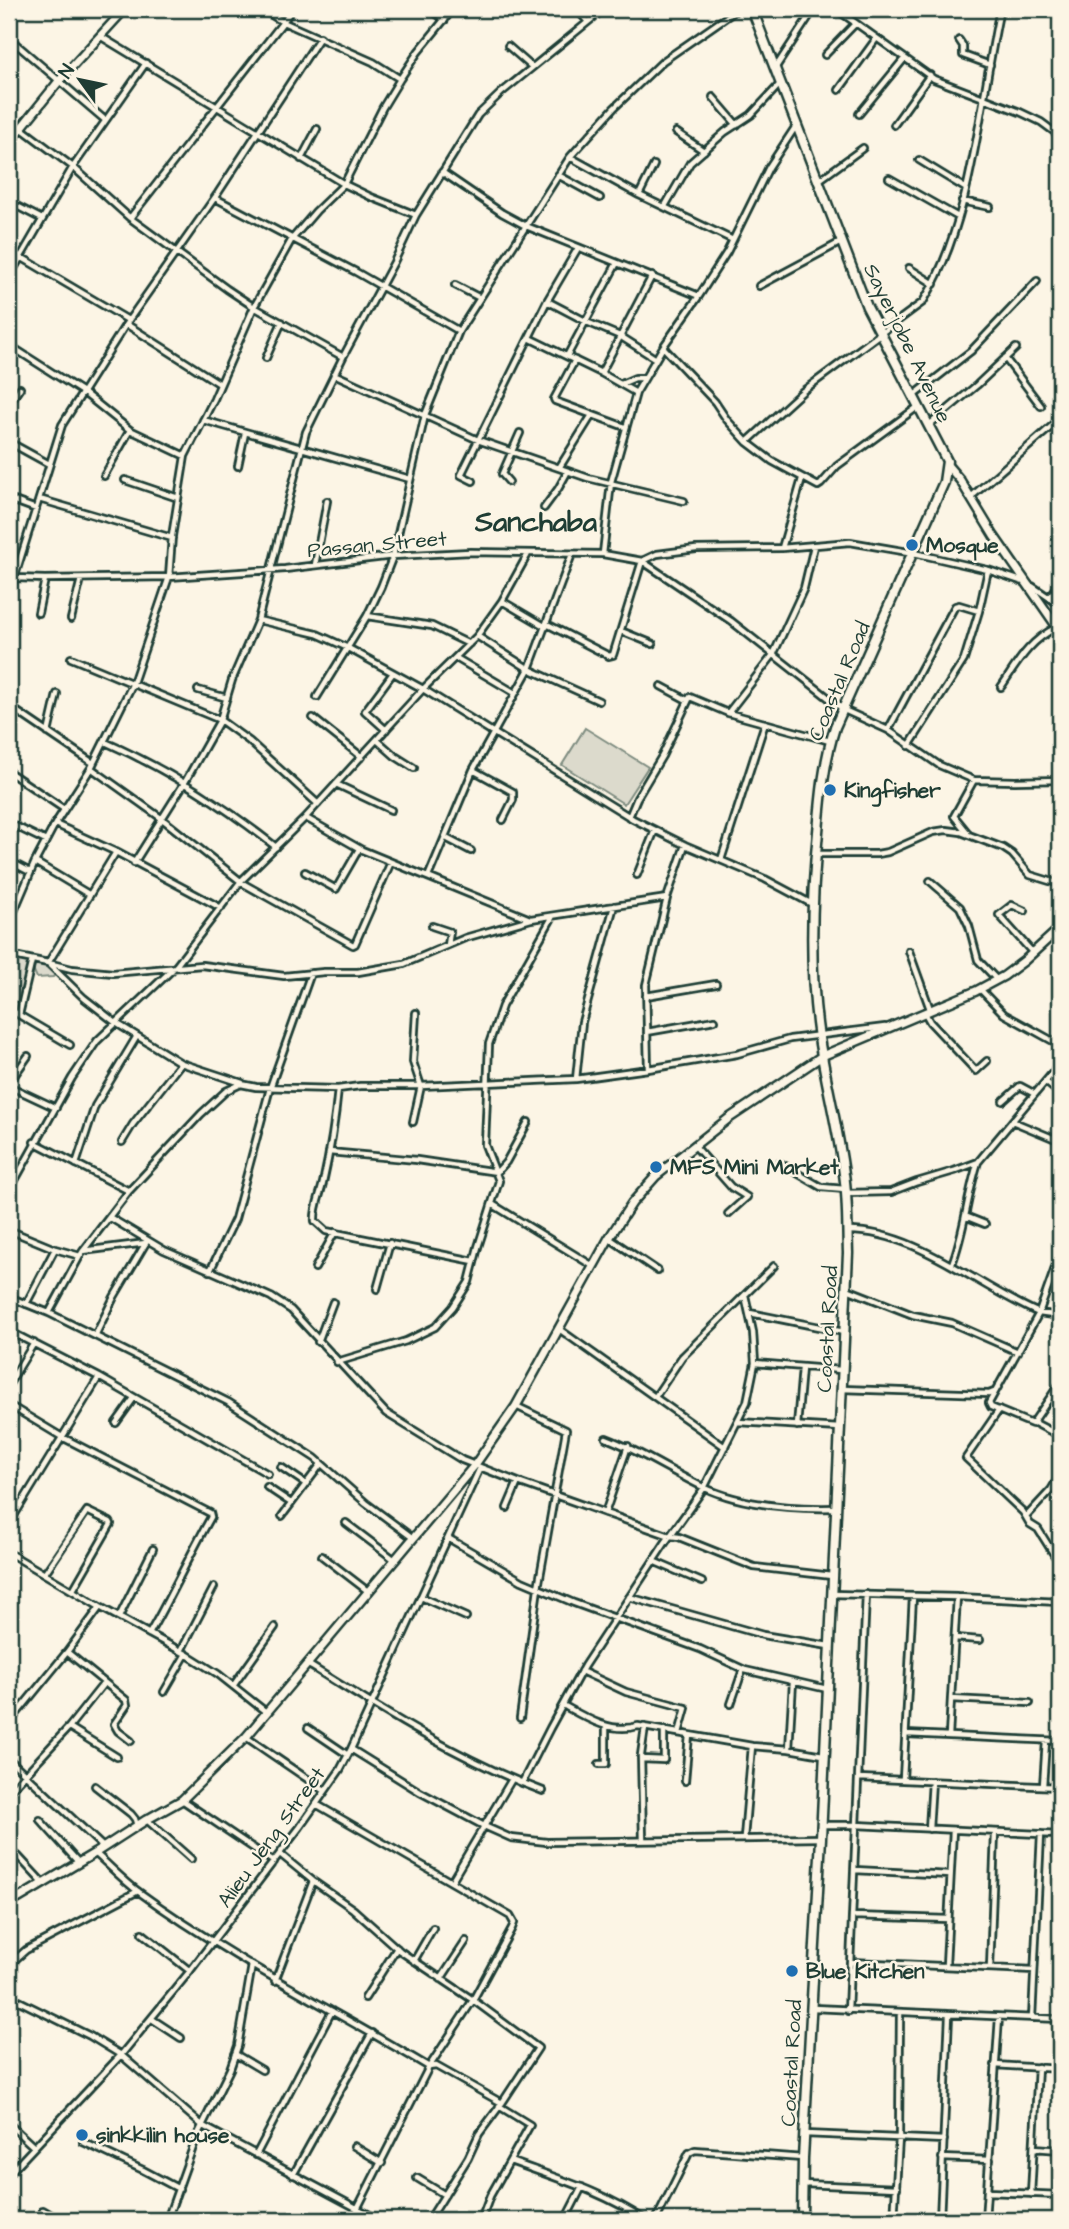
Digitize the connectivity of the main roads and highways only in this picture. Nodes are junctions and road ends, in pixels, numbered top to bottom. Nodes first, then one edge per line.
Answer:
1 (752, 9) edge
2 (948, 466) joint
3 (802, 2220) edge

1 - 2 main road, Sayerjobe Avenue
2 - 3 main road, Coastal Road

